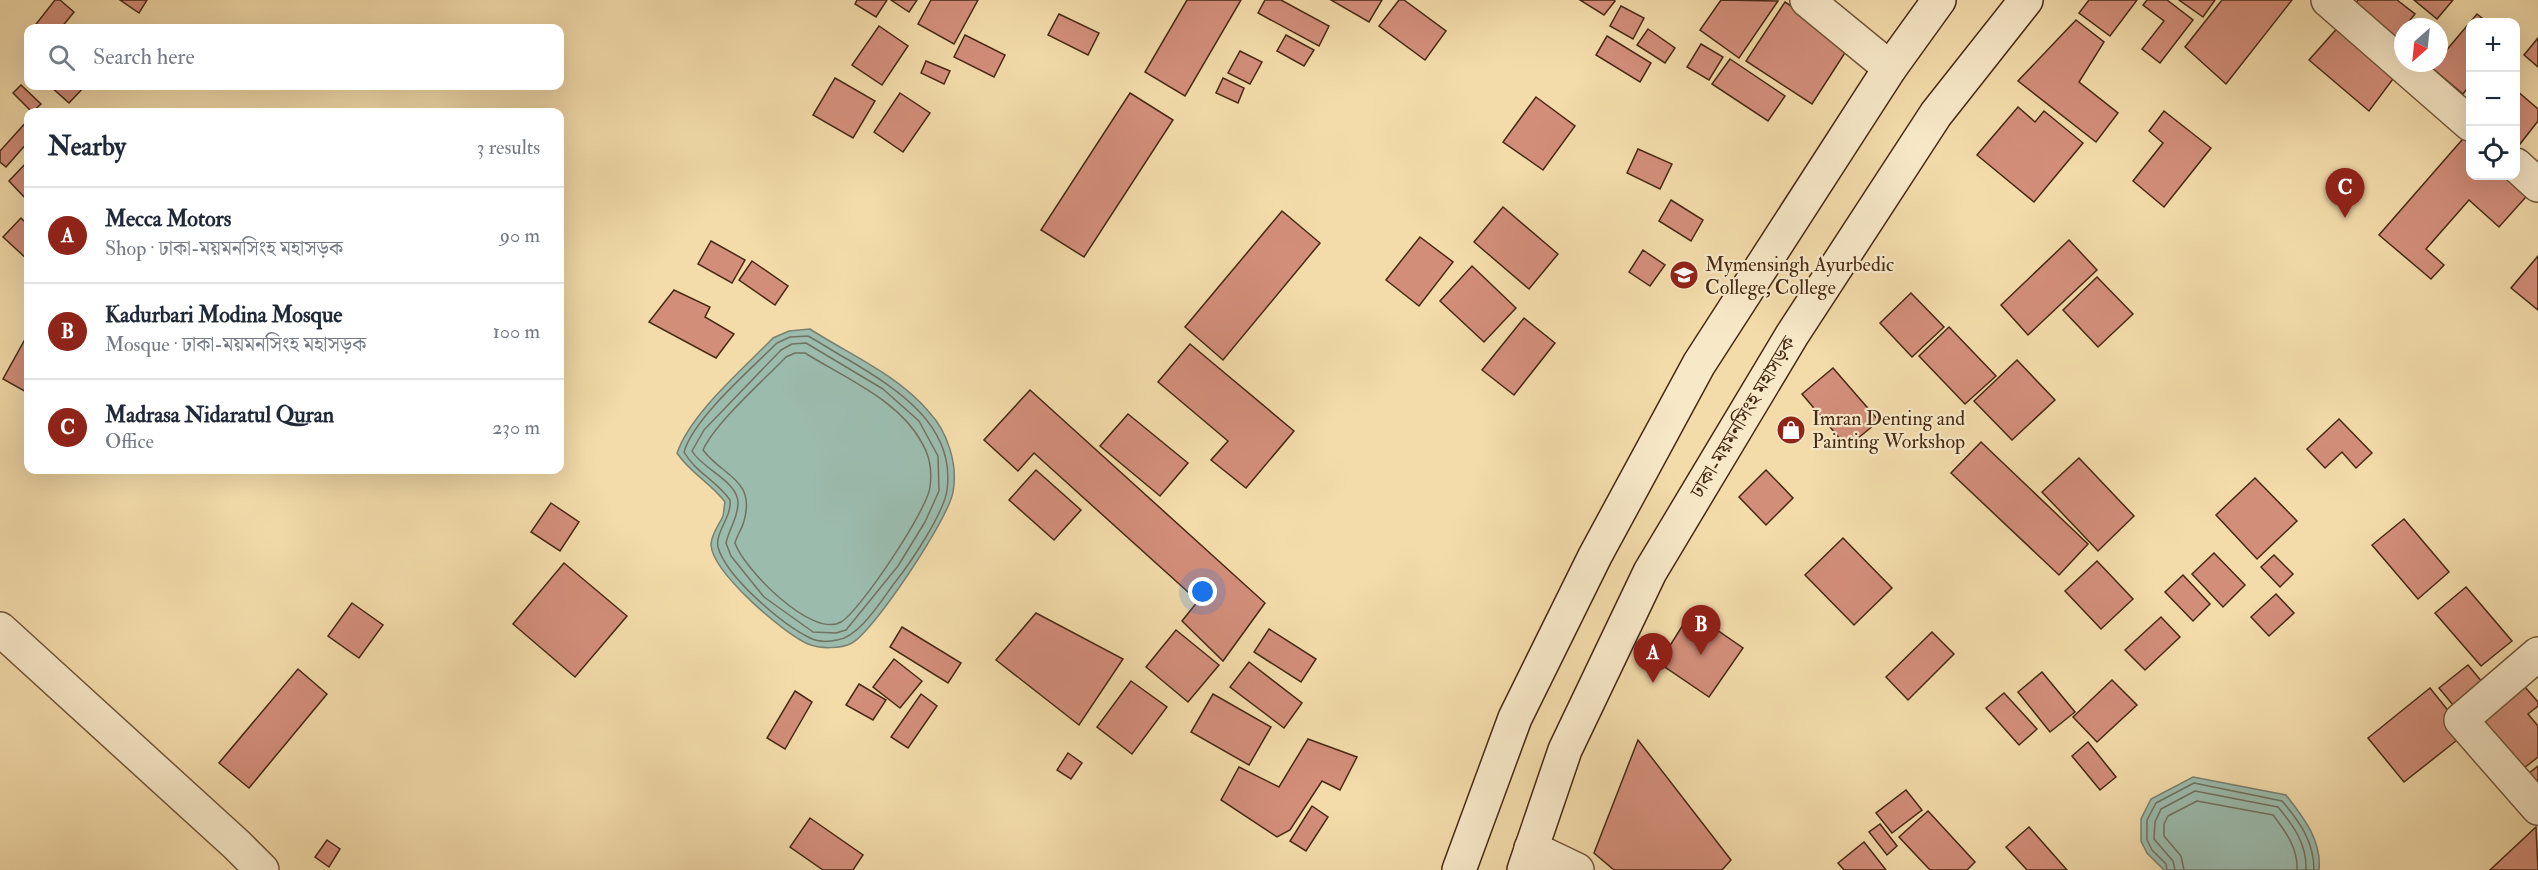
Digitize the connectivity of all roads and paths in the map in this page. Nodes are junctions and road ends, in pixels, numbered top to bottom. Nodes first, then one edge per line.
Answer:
1 (1807, 0) edge
2 (1939, 0) edge
3 (2026, 0) edge
4 (2328, 0) edge
5 (1890, 68) junction
6 (2466, 121) edge
7 (2520, 169) edge
8 (2538, 185) edge
9 (0, 629) edge
10 (2538, 654) edge
11 (2538, 808) edge
12 (1527, 859) edge
13 (262, 870) edge
14 (1459, 870) edge
15 (1577, 870) edge

1 - 5 main road
2 - 5 main road
3 - 12 main road, ঢাকা-ময়মনসিংহ মহাসড়ক
4 - 6 main road
5 - 14 main road
7 - 8 main road
9 - 13 main road
10 - 11 main road
12 - 15 main road

